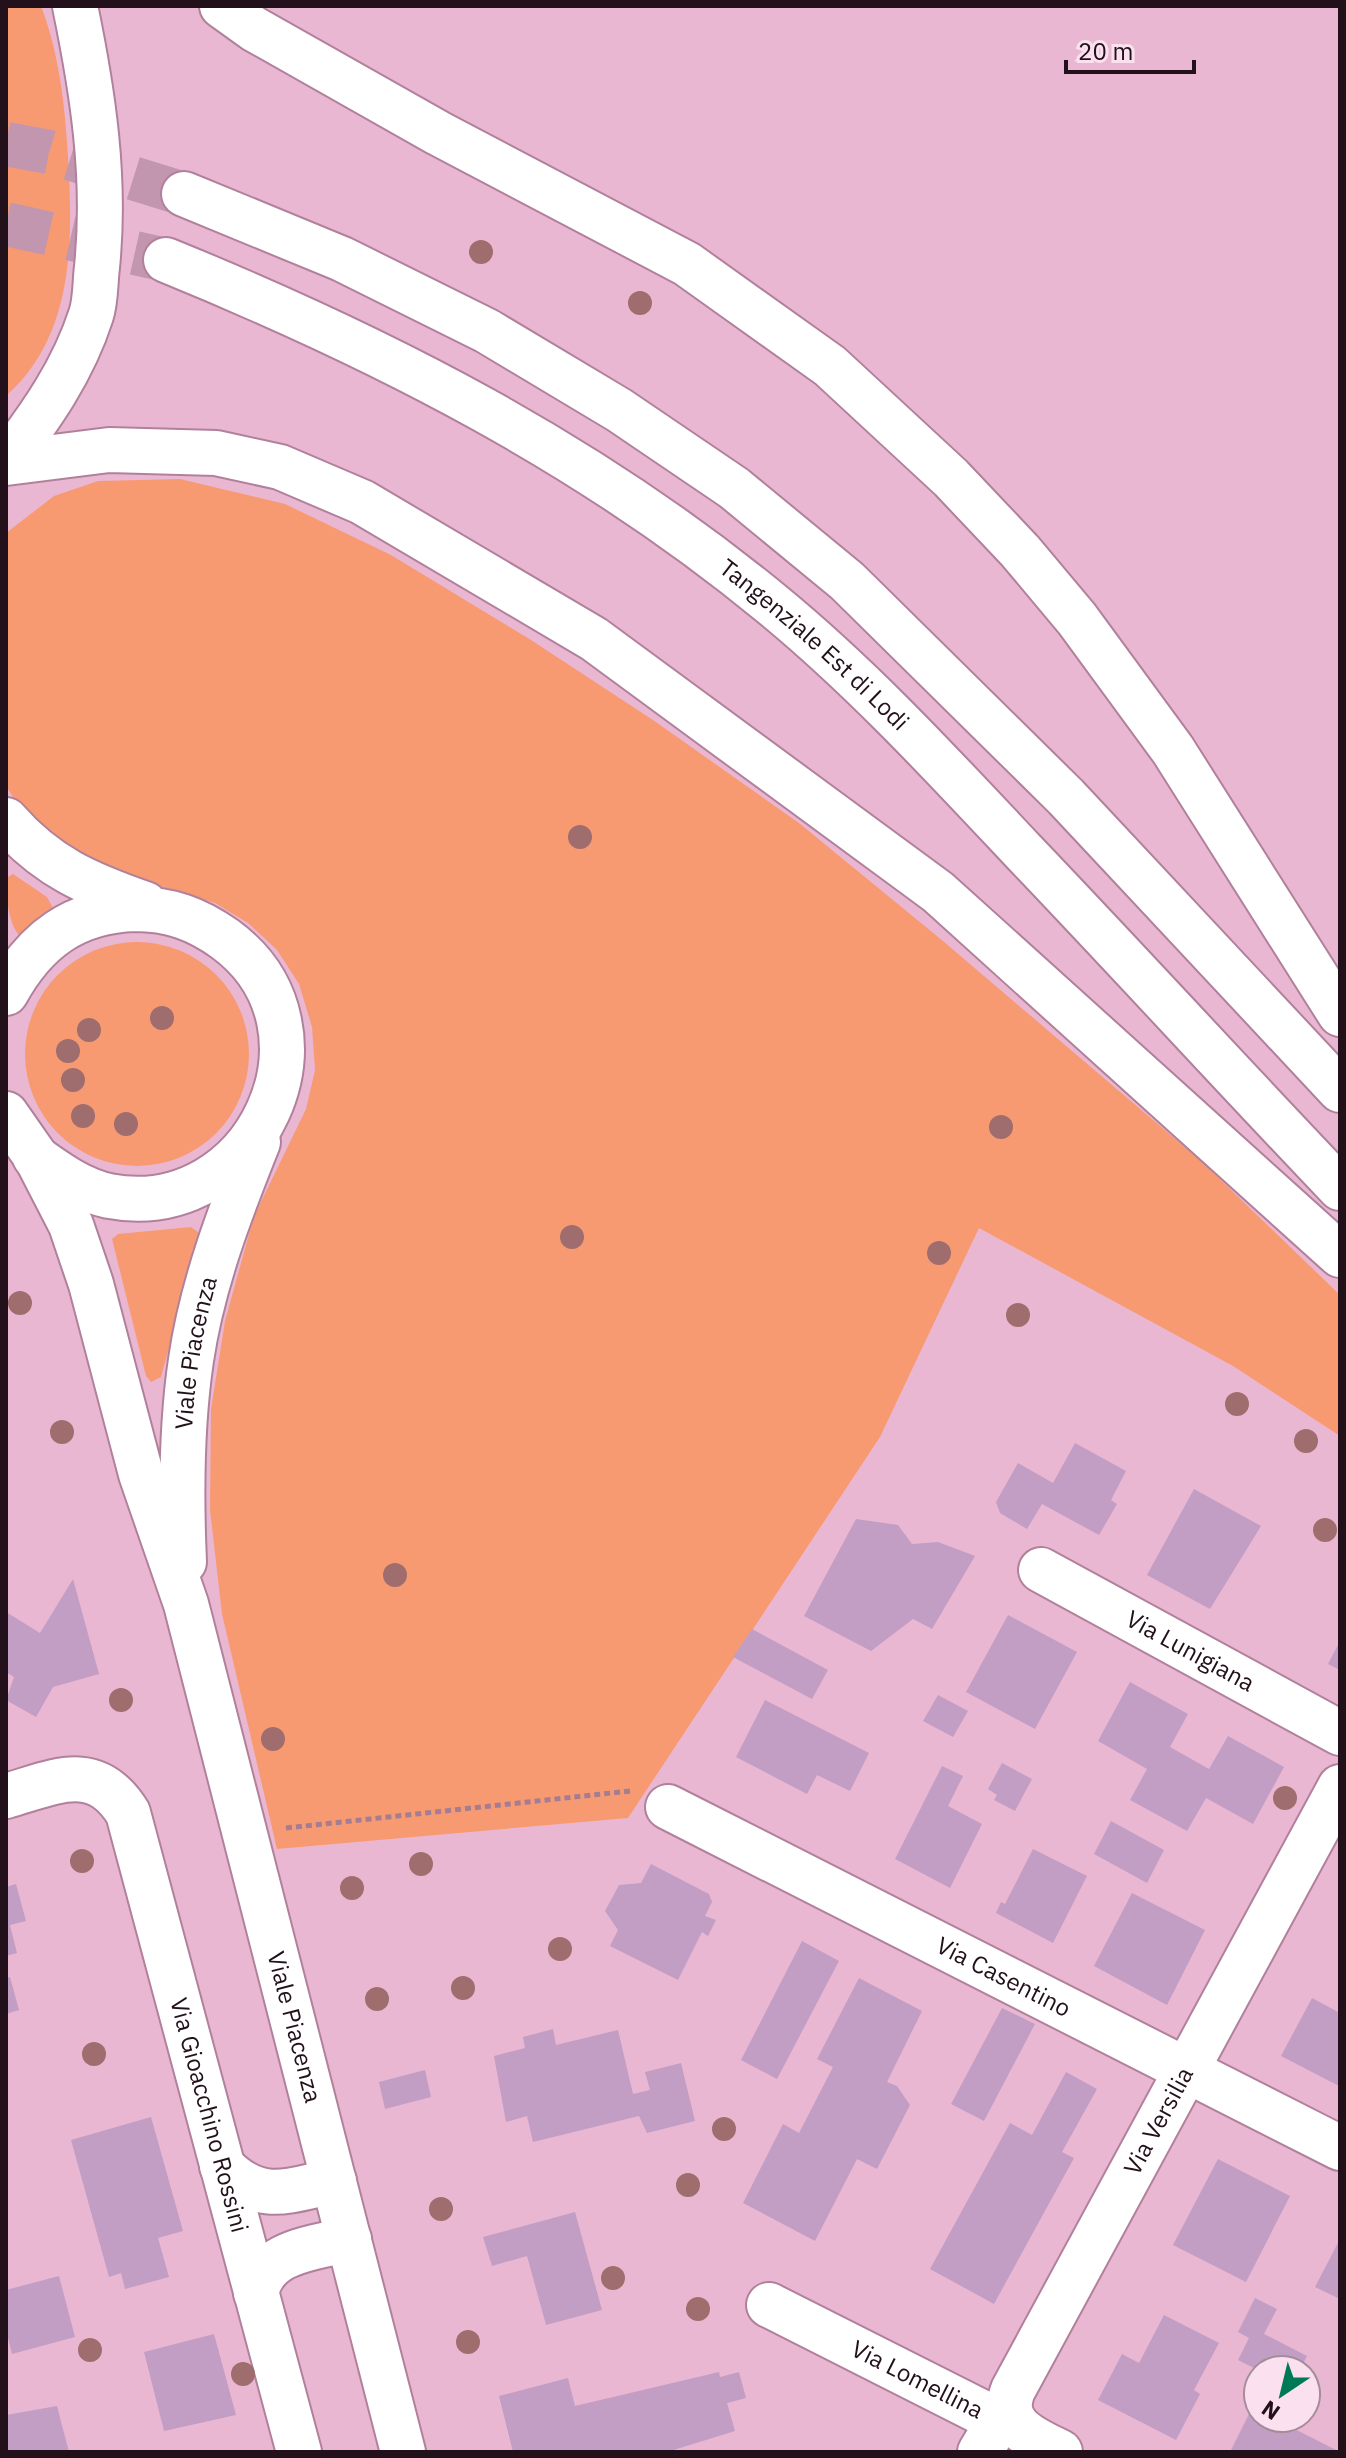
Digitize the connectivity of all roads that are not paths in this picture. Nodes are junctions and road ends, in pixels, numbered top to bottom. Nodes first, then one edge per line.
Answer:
1 (75, 6) edge
2 (222, 6) edge
3 (184, 194) tunnel mouth
4 (166, 260) tunnel mouth
5 (6, 462) edge
6 (6, 820) edge
7 (159, 909) junction
8 (6, 993) edge
9 (1340, 1014) edge
10 (1340, 1090) edge
11 (6, 1114) edge
12 (269, 1114) junction
13 (21, 1148) edge
14 (1340, 1188) edge
15 (1340, 1255) edge
16 (1041, 1570) dead end
17 (186, 1604) junction
18 (1340, 1733) edge
19 (1340, 1787) edge
20 (6, 1796) edge
21 (668, 1807) road end
22 (1186, 2070) junction
23 (1340, 2148) edge
24 (222, 2166) junction
25 (334, 2181) junction
26 (349, 2239) junction
27 (256, 2293) junction
28 (769, 2305) dead end
29 (1010, 2416) junction
30 (299, 2452) edge
31 (403, 2452) edge
32 (980, 2452) edge
33 (1060, 2452) edge

1 - 5 main road
2 - 9 main road
3 - 10 main road
4 - 14 main road, Tangenziale Est di Lodi
5 - 15 main road
6 - 7 main road
7 - 8 main road
7 - 12 main road
11 - 13 main road
12 - 13 main road
12 - 17 main road, Viale Piacenza
13 - 17 main road, Viale Piacenza
16 - 18 main road, Via Lunigiana
17 - 25 main road, Viale Piacenza
19 - 22 main road, Via Versilia
20 - 24 main road, Via Gioacchino Rossini
21 - 22 main road, Via Casentino
22 - 23 main road, Via Casentino
22 - 29 main road, Via Versilia
24 - 25 main road
24 - 27 main road, Via Gioacchino Rossini
25 - 26 main road, Viale Piacenza
26 - 27 main road
26 - 31 main road, Viale Piacenza
27 - 30 main road, Via Gioacchino Rossini
28 - 29 main road, Via Lomellina
29 - 32 main road, Via Versilia
29 - 33 main road, Via Lomellina

